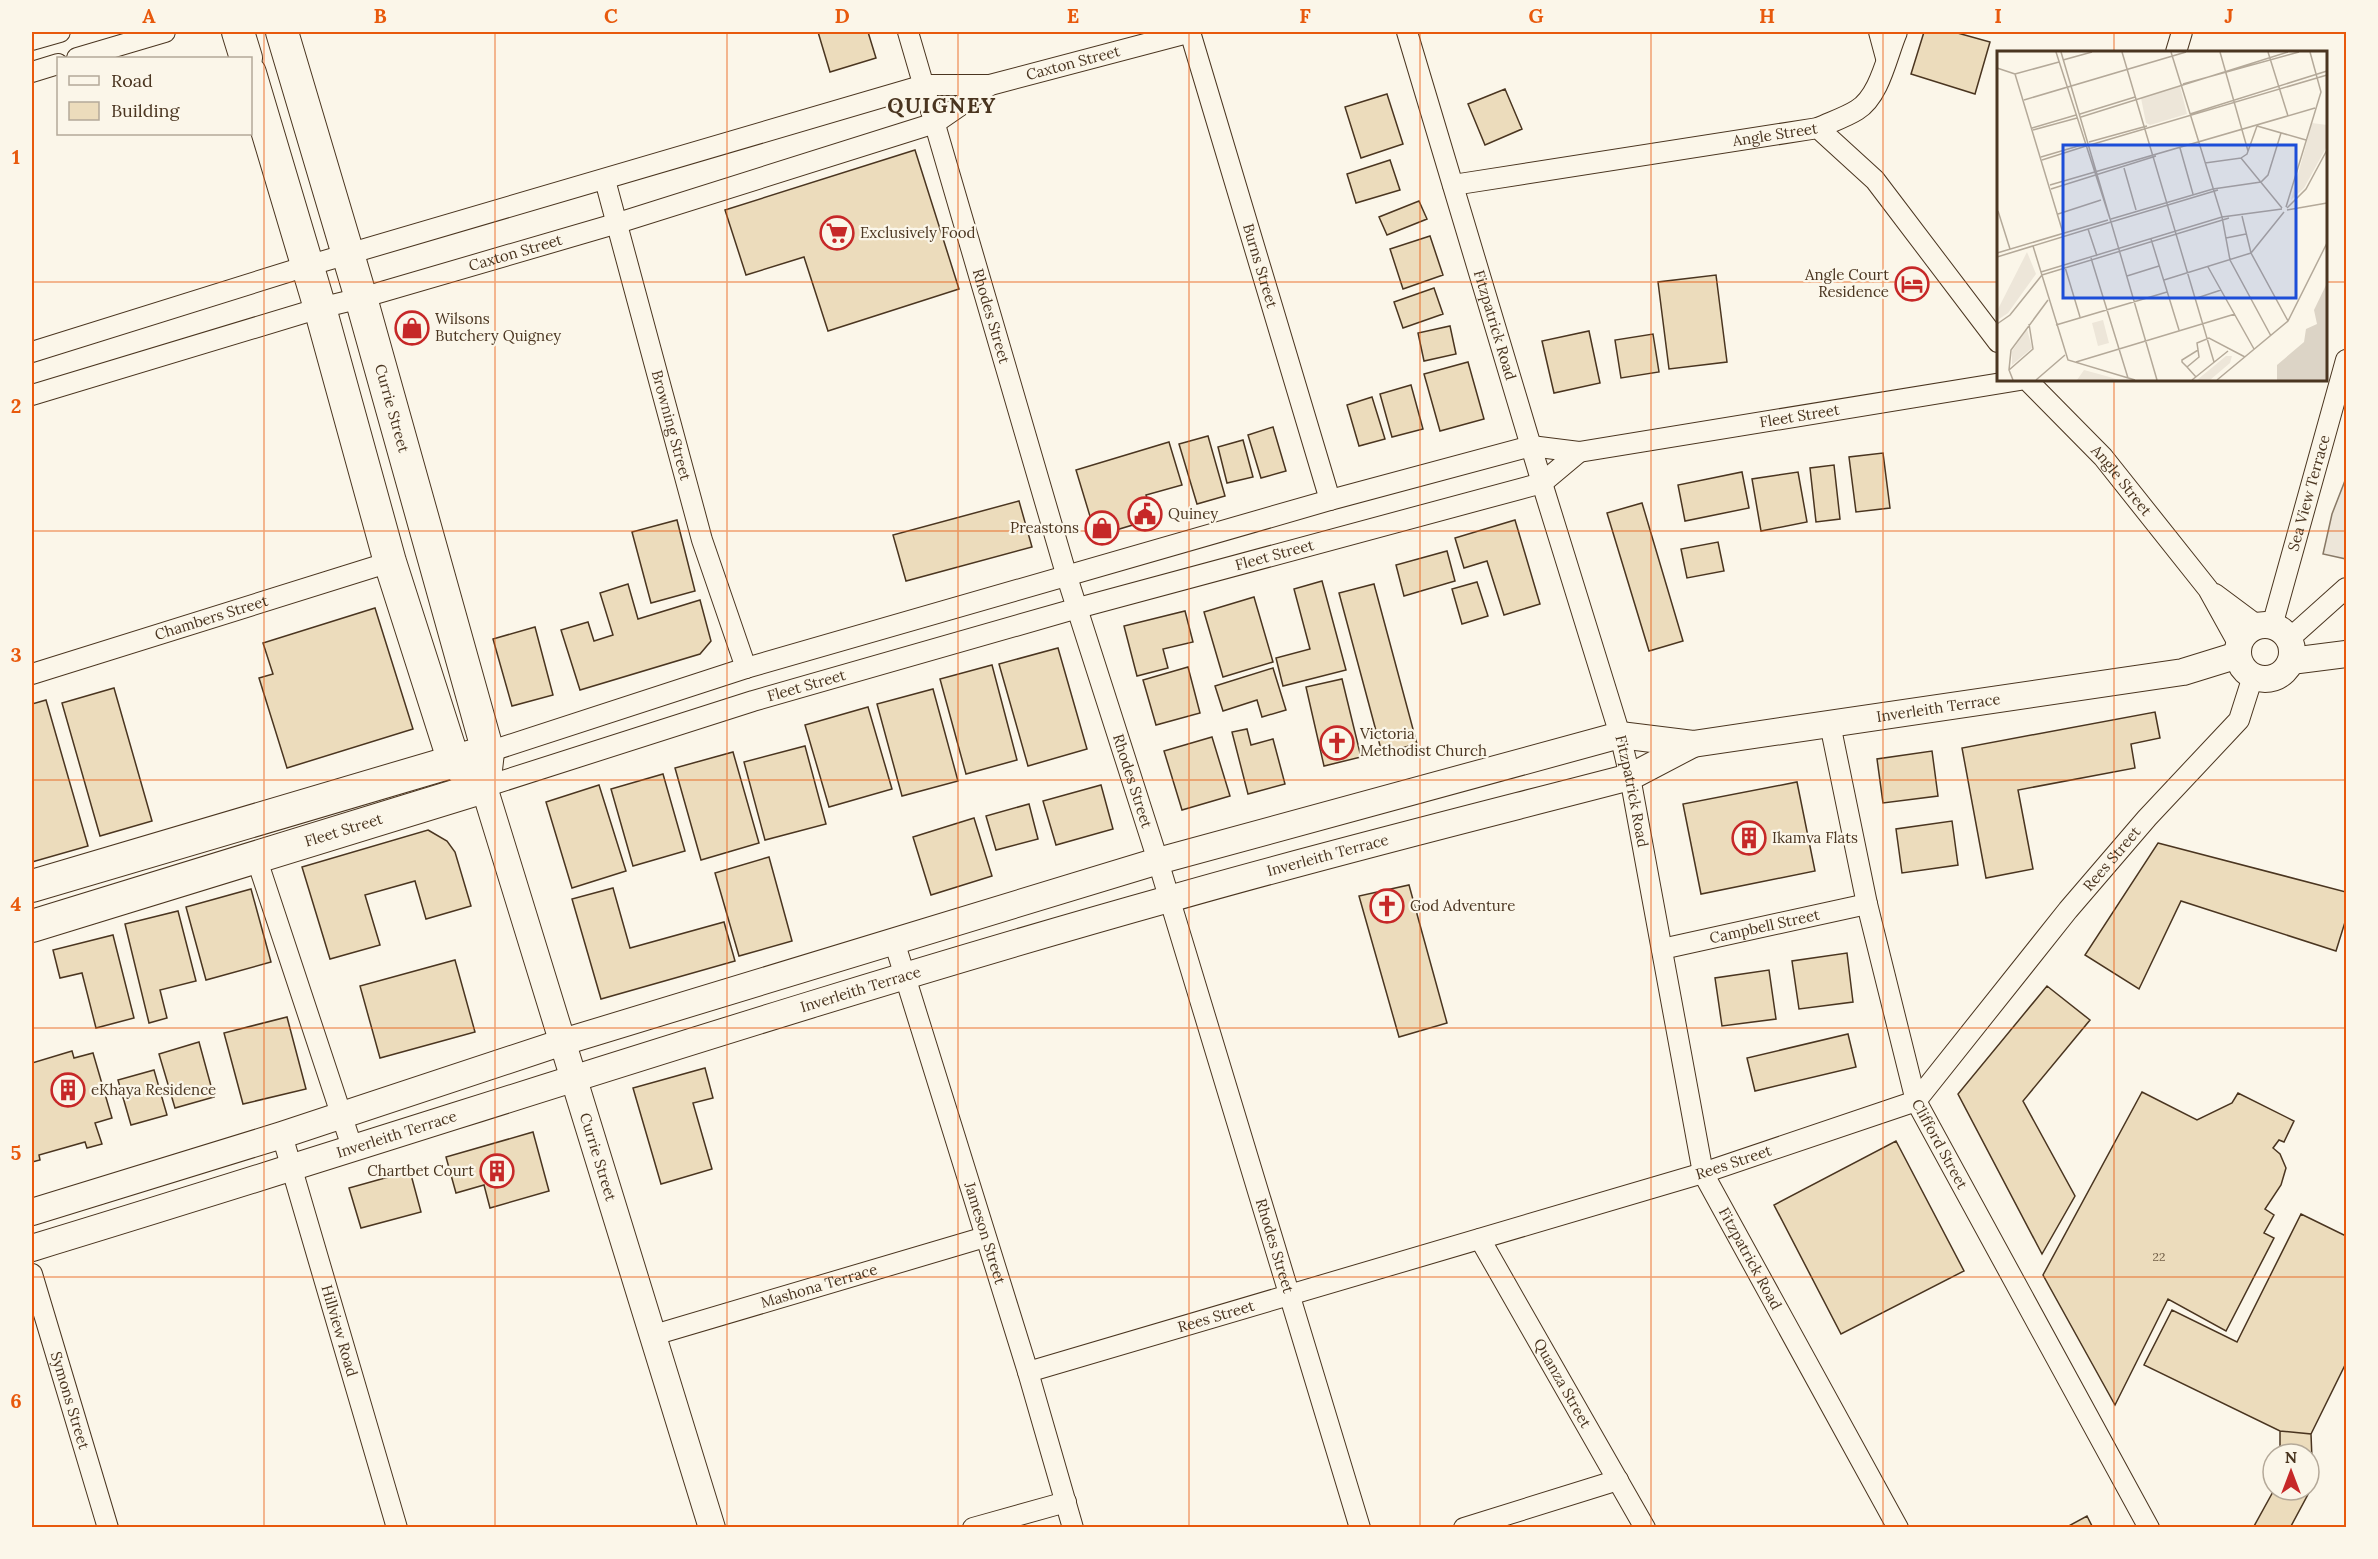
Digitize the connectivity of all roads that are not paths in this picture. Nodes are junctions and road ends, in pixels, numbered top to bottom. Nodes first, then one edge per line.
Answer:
1 (60, 32) edge
2 (165, 32) edge
3 (238, 32) edge
4 (282, 32) edge
5 (908, 32) edge
6 (1191, 32) edge
7 (1407, 32) edge
8 (1879, 32) edge
9 (1897, 32) edge
10 (2182, 32) edge
11 (32, 40) edge
12 (2176, 51) edge
13 (80, 57) edge
14 (246, 57) edge
15 (1886, 58) junction
16 (57, 64) edge
17 (32, 72) edge
18 (252, 80) edge
19 (924, 85) junction
20 (990, 85) junction
21 (935, 123) junction
22 (1818, 128) junction
23 (605, 180) junction
24 (1453, 185) junction
25 (618, 223) junction
26 (348, 254) junction
27 (308, 266) junction
28 (361, 298) junction
29 (320, 308) junction
30 (1997, 341) edge
31 (32, 352) edge
32 (2346, 360) edge
33 (2014, 381) edge
34 (2028, 381) edge
35 (32, 395) edge
36 (1531, 446) junction
37 (1579, 452) junction
38 (1542, 483) junction
39 (1330, 500) junction
40 (390, 562) junction
41 (1067, 577) junction
42 (2346, 588) edge
43 (2208, 589) junction
44 (1078, 608) junction
45 (2277, 638) junction
46 (2346, 654) edge
47 (2245, 662) junction
48 (746, 668) junction
49 (32, 674) edge
50 (1830, 724) junction
51 (1620, 735) junction
52 (1693, 744) junction
53 (488, 752) junction
54 (454, 762) junction
55 (1630, 777) junction
56 (484, 787) junction
57 (256, 857) junction
58 (1158, 861) junction
59 (32, 886) edge
60 (1169, 898) junction
61 (1867, 904) junction
62 (32, 926) edge
63 (894, 941) junction
64 (1662, 949) junction
65 (905, 977) junction
66 (562, 1042) junction
67 (573, 1078) junction
68 (1916, 1101) junction
69 (342, 1114) junction
70 (282, 1135) junction
71 (352, 1147) junction
72 (291, 1169) junction
73 (1703, 1173) junction
74 (32, 1212) edge
75 (985, 1237) junction
76 (1480, 1239) junction
77 (32, 1248) edge
78 (32, 1274) edge
79 (1288, 1296) junction
80 (654, 1335) junction
81 (1028, 1372) junction
82 (1618, 1480) junction
83 (1065, 1502) junction
84 (108, 1527) edge
85 (397, 1527) edge
86 (712, 1527) edge
87 (973, 1527) edge
88 (1073, 1527) edge
89 (1360, 1527) edge
90 (1464, 1527) edge
91 (1645, 1527) edge
92 (1898, 1527) edge
93 (2149, 1527) edge

1 - 11 street
2 - 13 street
3 - 14 main road
4 - 26 main road, Currie Street
5 - 19 street, Rhodes Street
6 - 20 street, Caxton Street
6 - 39 street, Burns Street
7 - 24 street, Fitzpatrick Road
8 - 15 street
9 - 15 street
10 - 12 street
15 - 22 street
16 - 17 street
18 - 27 main road
19 - 20 street, Caxton Street
19 - 21 street, Rhodes Street
19 - 23 street, Caxton Street
20 - 21 street, Caxton Street
21 - 25 street, Caxton Street
21 - 41 street, Rhodes Street
22 - 24 street, Angle Street
22 - 30 street, Angle Street
23 - 25 street, Browning Street
23 - 26 street, Caxton Street
24 - 36 street, Fitzpatrick Road
25 - 28 street, Caxton Street
25 - 48 street, Browning Street
26 - 27 street, Caxton Street
26 - 28 main road, Currie Street
27 - 29 main road
27 - 31 street, Caxton Street
28 - 29 street, Caxton Street
28 - 53 main road, Currie Street
29 - 35 street, Caxton Street
29 - 40 main road
32 - 45 street, Sea View Terrace
33 - 37 street, Fleet Street
34 - 43 street, Angle Street
36 - 37 street, Fleet Street
36 - 38 street, Fitzpatrick Road
36 - 39 street, Fleet Street
37 - 38 street, Fleet Street
38 - 44 street, Fleet Street
38 - 51 street, Fitzpatrick Road
39 - 41 street, Fleet Street
40 - 49 street, Chambers Street
40 - 54 main road
41 - 44 street, Rhodes Street
41 - 48 street, Fleet Street
42 - 45 street
43 - 45 street, Angle Street
43 - 47 street, Angle Street
44 - 56 street, Fleet Street
44 - 58 street, Rhodes Street
45 - 46 street
45 - 47 street
45 - 47 street, Inverleith Terrace
47 - 50 street, Inverleith Terrace
47 - 68 street, Rees Street
48 - 53 street, Fleet Street
50 - 52 street, Inverleith Terrace
50 - 61 street, Clifford Street
51 - 52 street, Inverleith Terrace
51 - 55 street, Fitzpatrick Road
51 - 58 street, Inverleith Terrace
52 - 55 street, Inverleith Terrace
53 - 54 main road, Fleet Street
53 - 56 main road, Currie Street
54 - 56 main road
54 - 59 main road, Fleet Street
55 - 60 street, Inverleith Terrace
55 - 64 street, Fitzpatrick Road
56 - 57 main road, Fleet Street
56 - 66 street, Currie Street
57 - 62 main road, Fleet Street
57 - 69 street
58 - 60 street, Rhodes Street
58 - 63 street, Inverleith Terrace
60 - 65 street, Inverleith Terrace
60 - 79 street, Rhodes Street
61 - 64 street, Campbell Street
61 - 68 street, Clifford Street
63 - 65 street, Jameson Street
63 - 66 street, Inverleith Terrace
64 - 73 street, Fitzpatrick Road
65 - 67 street, Inverleith Terrace
65 - 75 street, Jameson Street
66 - 67 street, Currie Street
66 - 69 street, Inverleith Terrace
67 - 71 street, Inverleith Terrace
67 - 80 street, Currie Street
68 - 73 street, Rees Street
68 - 93 street, Clifford Street
69 - 70 street, Inverleith Terrace
69 - 71 street
70 - 72 street, Hillview Road
70 - 74 street, Inverleith Terrace
71 - 72 street, Inverleith Terrace
72 - 77 street, Inverleith Terrace
72 - 85 street, Hillview Road
73 - 76 street, Rees Street
73 - 92 street, Fitzpatrick Road
75 - 80 street, Mashona Terrace
75 - 81 street, Jameson Street
76 - 79 street, Rees Street
76 - 82 street, Quanza Street
78 - 84 street, Symons Street
79 - 81 street, Rees Street
79 - 89 street, Rhodes Street
80 - 86 street, Currie Street
81 - 83 street, Jameson Street
82 - 90 street
82 - 91 street, Quanza Street
83 - 87 street
83 - 88 street, Jameson Street

